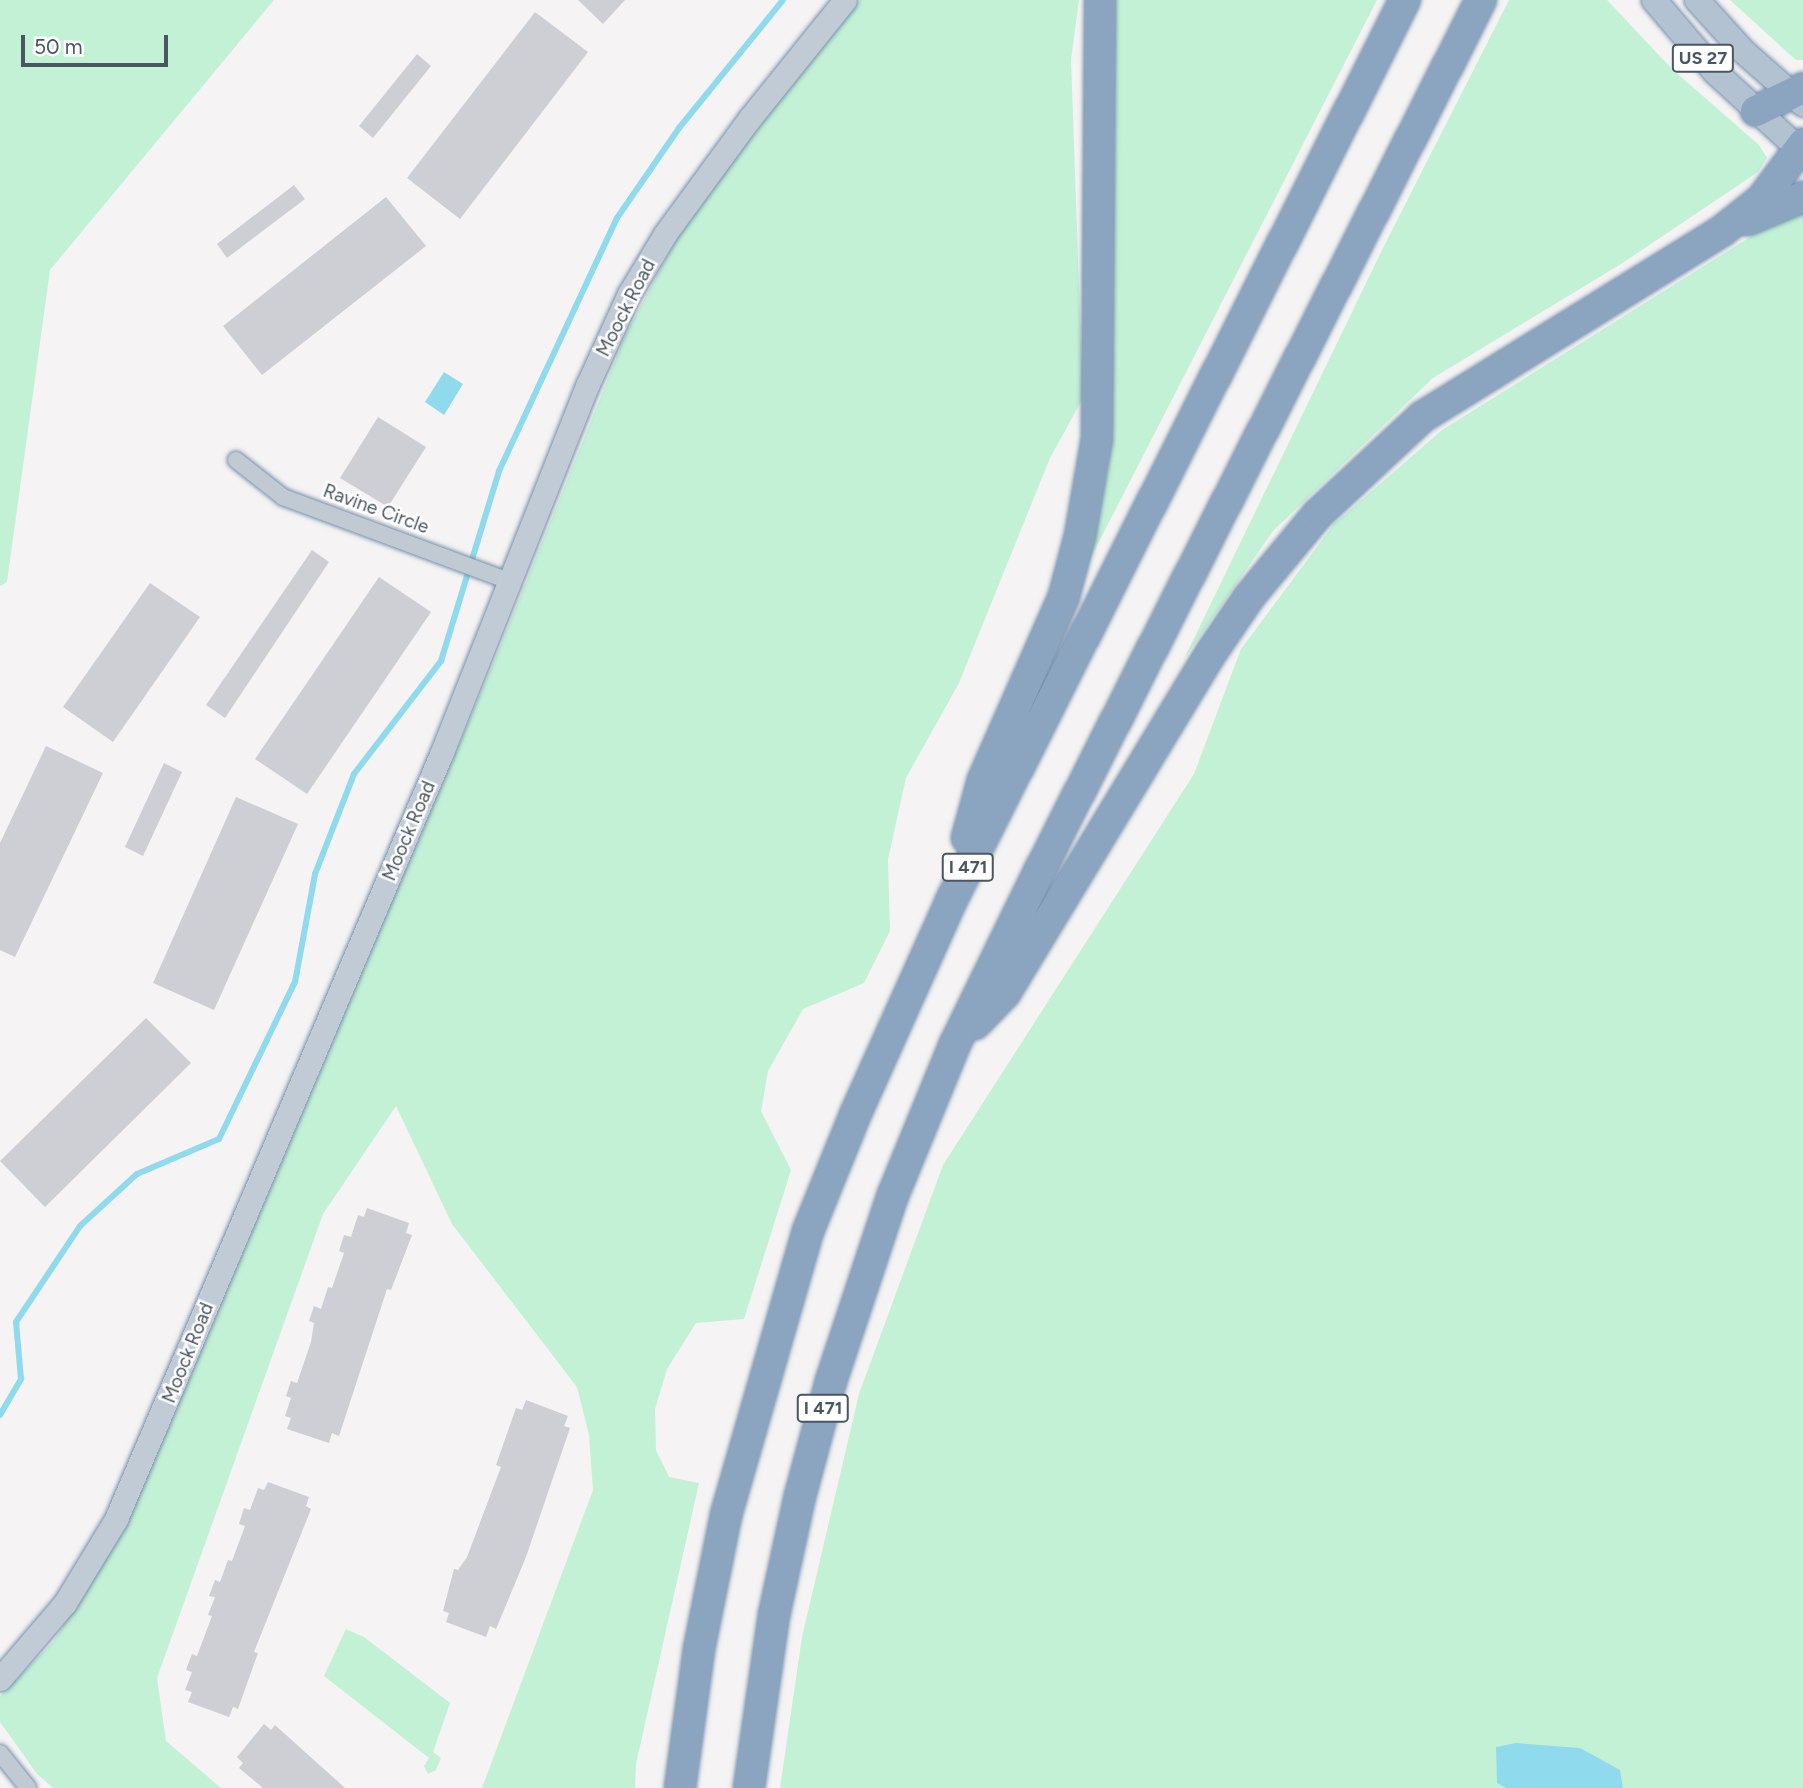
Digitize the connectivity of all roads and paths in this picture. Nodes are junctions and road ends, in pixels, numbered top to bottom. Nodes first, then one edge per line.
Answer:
1 (845, 0) edge
2 (1100, 0) edge
3 (1405, 0) edge
4 (1481, 0) edge
5 (1654, 0) edge
6 (1697, 0) edge
7 (1799, 95) edge
8 (1756, 111) junction
9 (1802, 149) edge
10 (1803, 197) edge
11 (1722, 232) junction
12 (236, 460) dead end
13 (511, 582) junction
14 (951, 901) junction
15 (956, 1044) junction
16 (0, 1679) edge
17 (0, 1753) edge
18 (28, 1788) edge
19 (680, 1788) edge
20 (749, 1788) edge

1 - 13 main road, Moock Road
2 - 14 highway
3 - 14 highway, I 471
4 - 15 highway, I 471
5 - 8 main road, US 27
6 - 7 main road, US 27
7 - 8 highway
8 - 9 main road, US 27
9 - 11 highway
10 - 11 highway
11 - 15 highway
12 - 13 street, Ravine Circle
13 - 16 main road, Moock Road
14 - 19 highway, I 471
15 - 20 highway, I 471
17 - 18 street

